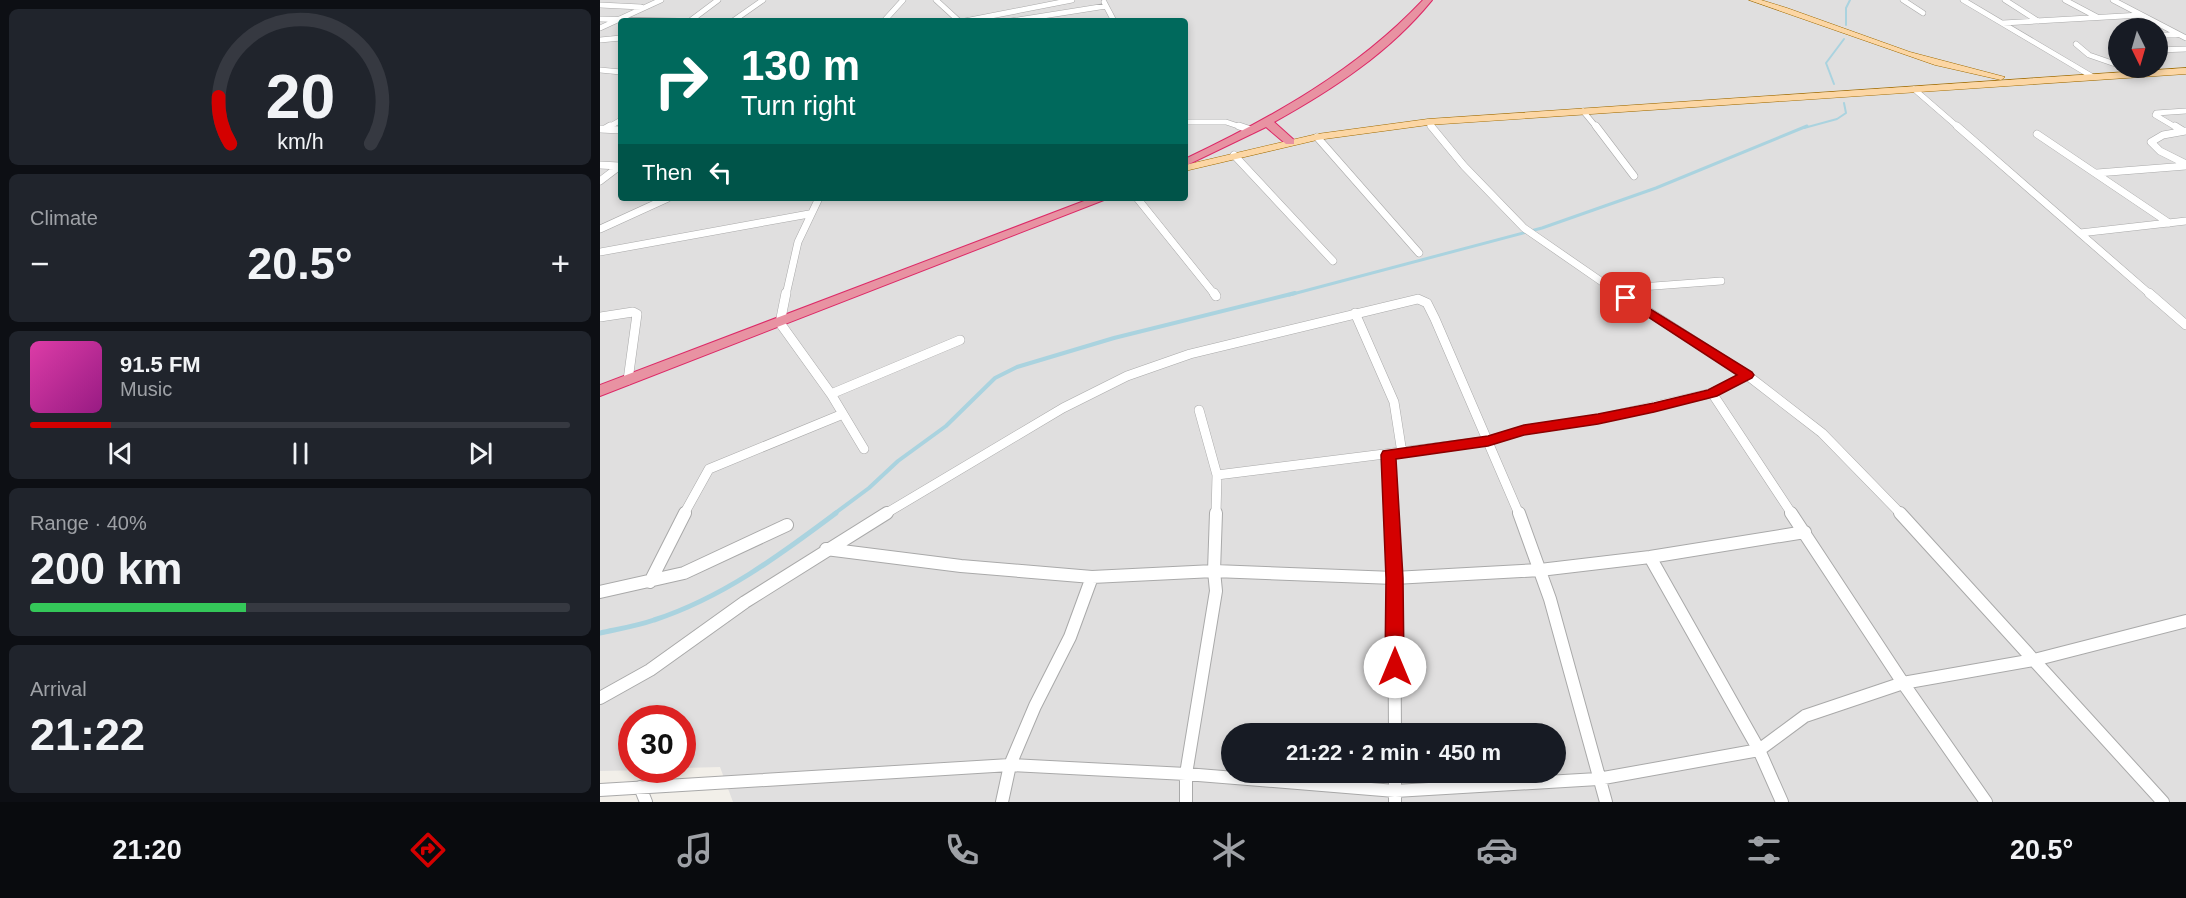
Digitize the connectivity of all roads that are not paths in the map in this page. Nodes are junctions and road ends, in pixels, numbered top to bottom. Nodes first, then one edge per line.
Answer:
1 (661, 0) edge
2 (718, 0) edge
3 (763, 0) edge
4 (904, 0) edge
5 (936, 0) edge
6 (1072, 0) edge
7 (1419, 0) edge
8 (1428, 0) edge
9 (1903, 0) edge
10 (1963, 0) edge
11 (2005, 0) edge
12 (2065, 0) edge
13 (2113, 0) edge
14 (1749, 1) edge
15 (1104, 3) edge
16 (600, 5) edge
17 (644, 8) junction
18 (1022, 10) junction
19 (1923, 13) dead end
20 (2141, 15) junction
21 (2098, 17) junction
22 (620, 18) edge
23 (694, 18) edge
24 (737, 18) edge
25 (887, 18) edge
26 (956, 18) edge
27 (981, 18) edge
28 (1031, 18) edge
29 (1036, 18) edge
30 (1112, 18) edge
31 (600, 19) edge
32 (618, 19) joint
33 (2038, 21) junction
34 (2001, 23) junction
35 (600, 28) edge
36 (2168, 34) edge
37 (2178, 34) junction
38 (618, 38) edge
39 (2186, 38) edge
40 (600, 40) edge
41 (2076, 44) dead end
42 (2186, 49) edge
43 (2168, 50) edge
44 (2108, 62) edge
45 (1928, 65) junction
46 (600, 70) edge
47 (2186, 71) edge
48 (618, 72) edge
49 (2168, 72) edge
50 (2108, 76) edge
51 (2093, 77) junction
52 (2046, 80) junction
53 (1980, 85) junction
54 (1940, 88) junction
55 (1914, 89) junction
56 (1583, 111) junction
57 (2186, 111) edge
58 (1271, 119) junction
59 (618, 121) edge
60 (1188, 122) edge
61 (1428, 122) junction
62 (602, 129) edge
63 (618, 130) edge
64 (1251, 130) junction
65 (2184, 131) edge
66 (2037, 134) dead end
67 (1317, 137) junction
68 (1290, 142) junction
69 (1234, 155) junction
70 (1188, 162) edge
71 (600, 165) edge
72 (2186, 165) edge
73 (618, 166) edge
74 (1188, 167) edge
75 (618, 168) edge
76 (2097, 173) junction
77 (1634, 176) dead end
78 (600, 181) edge
79 (661, 201) edge
80 (817, 201) edge
81 (1095, 201) edge
82 (1139, 201) edge
83 (809, 214) junction
84 (2186, 222) edge
85 (2169, 223) junction
86 (600, 229) edge
87 (2080, 233) junction
88 (600, 252) edge
89 (1419, 253) dead end
90 (1333, 261) dead end
91 (1721, 281) dead end
92 (1614, 289) junction
93 (1216, 296) dead end
94 (1355, 313) junction
95 (600, 317) edge
96 (780, 322) junction
97 (2186, 325) edge
98 (960, 340) dead end
99 (1747, 375) junction
100 (628, 380) junction
101 (600, 391) edge
102 (1712, 393) junction
103 (831, 394) junction
104 (1199, 410) dead end
105 (843, 414) junction
106 (1488, 441) junction
107 (864, 449) dead end
108 (1402, 453) junction
109 (1388, 455) junction
110 (1217, 475) junction
111 (787, 525) dead end
112 (1805, 532) junction
113 (826, 549) junction
114 (1650, 557) junction
115 (1540, 570) junction
116 (1214, 571) junction
117 (1092, 577) junction
118 (1394, 578) junction
119 (650, 582) junction
120 (600, 592) edge
121 (2186, 621) edge
122 (2034, 660) junction
123 (1903, 683) junction
124 (600, 698) edge
125 (1395, 723) edge
126 (1759, 750) junction
127 (1010, 765) junction
128 (1186, 774) junction
129 (1598, 779) junction
130 (640, 787) junction
131 (600, 790) edge
132 (1395, 796) edge
133 (646, 802) edge
134 (1002, 802) edge
135 (1186, 802) edge
136 (1606, 802) edge
137 (1782, 802) edge
138 (1986, 802) edge
139 (2163, 802) edge

1 - 17 street
2 - 23 street
3 - 24 street
4 - 25 street
5 - 26 street
6 - 18 street
7 - 58 highway
8 - 58 highway
9 - 19 street
10 - 34 street
11 - 33 street
12 - 21 street
13 - 20 street
14 - 45 main road
14 - 52 main road
15 - 29 street
15 - 30 street
16 - 17 street
17 - 22 street
18 - 27 street
18 - 28 street
20 - 21 street
20 - 37 street
21 - 33 street
31 - 32 street
32 - 35 street
33 - 34 street
34 - 51 street
36 - 37 street
37 - 39 street
38 - 40 street
41 - 44 street
42 - 43 street
45 - 53 main road
45 - 54 main road
46 - 48 street
47 - 49 main road
50 - 51 main road
51 - 52 main road
52 - 53 main road
53 - 54 main road
54 - 55 main road
55 - 56 main road
55 - 87 street
56 - 61 main road
56 - 77 street
57 - 65 street
58 - 64 highway
58 - 68 highway
59 - 62 street
60 - 64 street
61 - 67 main road
61 - 92 street
62 - 63 street
64 - 70 highway
65 - 72 street
66 - 76 street
67 - 68 main road
67 - 89 street
68 - 69 main road
69 - 74 main road
69 - 90 street
71 - 73 street
72 - 76 street
75 - 78 street
76 - 85 street
79 - 86 street
80 - 83 street
81 - 96 highway
82 - 93 street
83 - 88 street
83 - 96 street
84 - 85 street
85 - 87 street
87 - 97 street
91 - 92 street
92 - 99 street
94 - 106 street
94 - 108 street
94 - 113 street
95 - 100 street
96 - 100 highway
96 - 103 street
98 - 103 street
99 - 102 street
99 - 122 street
100 - 101 highway
102 - 106 street
102 - 112 street
103 - 105 street
104 - 110 street
105 - 107 street
105 - 119 street
106 - 108 street
106 - 115 street
108 - 109 street
109 - 110 street
109 - 118 street
110 - 116 street
111 - 119 street
112 - 114 street
112 - 123 street
113 - 117 street
113 - 124 street
114 - 115 street
114 - 126 street
115 - 118 street
115 - 129 street
116 - 117 street
116 - 118 street
116 - 128 street
117 - 127 street
118 - 125 street
119 - 120 street
121 - 122 street
122 - 123 street
122 - 139 street
123 - 126 street
123 - 138 street
126 - 129 street
126 - 137 street
127 - 128 street
127 - 130 street
127 - 134 street
128 - 132 street
128 - 135 street
129 - 132 street
129 - 136 street
130 - 131 street
130 - 133 street

